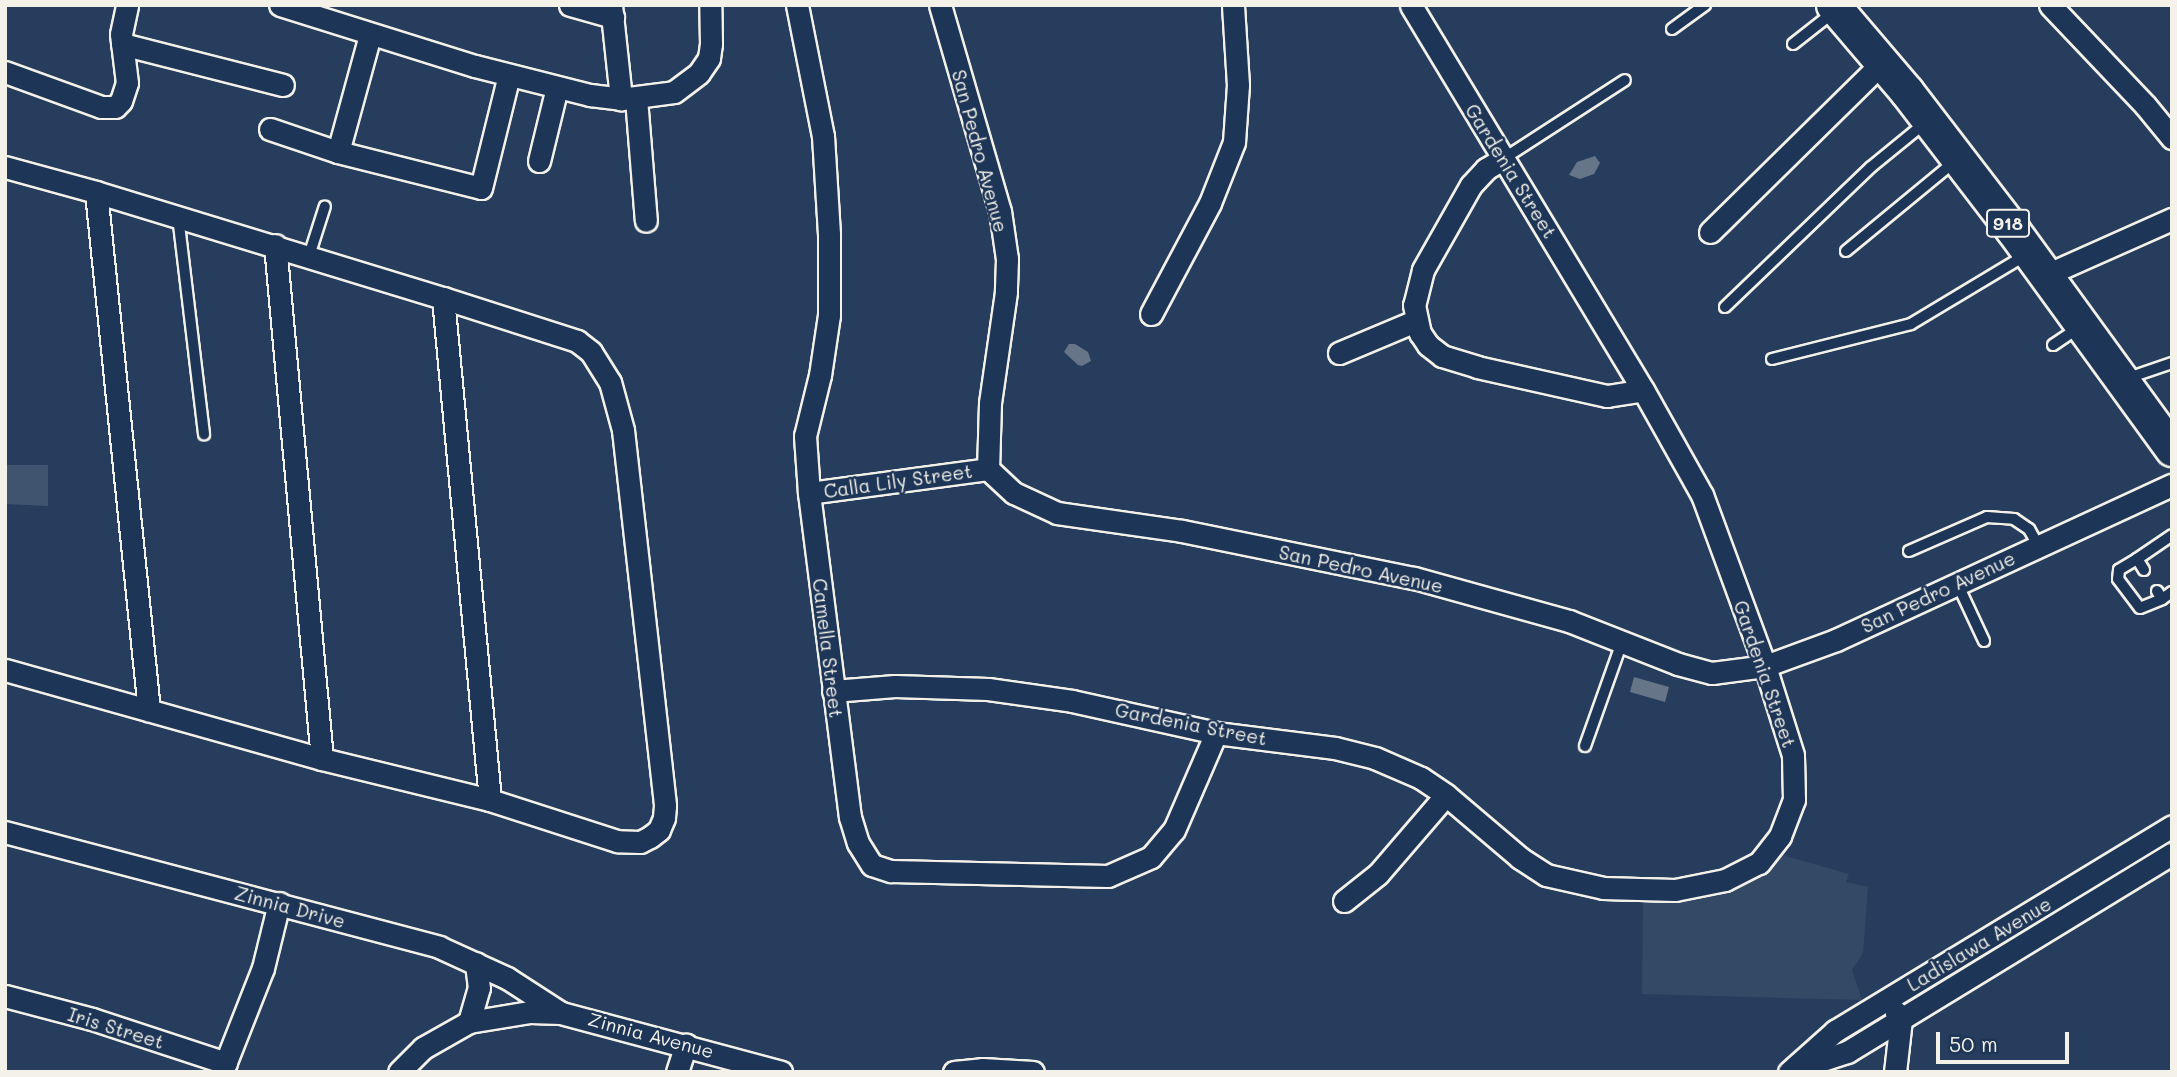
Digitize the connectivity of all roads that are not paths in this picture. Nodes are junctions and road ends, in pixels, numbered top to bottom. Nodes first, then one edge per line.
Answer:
1 (127, 5) edge
2 (280, 5) edge
3 (570, 5) edge
4 (710, 5) edge
5 (797, 5) edge
6 (940, 5) edge
7 (1233, 5) edge
8 (1410, 5) edge
9 (1705, 5) edge
10 (2050, 5) edge
11 (1835, 8) edge
12 (612, 11) edge
13 (1672, 29) dead end
14 (370, 35) junction
15 (121, 44) junction
16 (1793, 44) dead end
17 (1882, 63) junction
18 (5, 72) edge
19 (509, 75) junction
20 (1625, 80) dead end
21 (283, 85) dead end
22 (557, 87) junction
23 (628, 98) junction
24 (1928, 120) junction
25 (270, 129) dead end
26 (2172, 138) edge
27 (338, 152) junction
28 (1958, 158) junction
29 (1503, 159) junction
30 (539, 161) dead end
31 (5, 167) edge
32 (96, 192) junction
33 (325, 206) dead end
34 (178, 216) junction
35 (2172, 219) edge
36 (646, 221) dead end
37 (1710, 232) dead end
38 (275, 245) junction
39 (1846, 250) dead end
40 (309, 256) junction
41 (2038, 264) junction
42 (443, 298) junction
43 (1725, 307) dead end
44 (1151, 314) dead end
45 (1415, 321) junction
46 (2082, 325) junction
47 (2053, 345) dead end
48 (1339, 353) dead end
49 (1772, 359) dead end
50 (2172, 363) edge
51 (2122, 380) junction
52 (1643, 390) junction
53 (204, 434) dead end
54 (2172, 449) edge
55 (988, 468) junction
56 (2172, 485) edge
57 (809, 493) junction
58 (2172, 535) edge
59 (2038, 545) junction
60 (1909, 551) dead end
61 (2137, 559) junction
62 (2144, 570) dead end
63 (1958, 583) junction
64 (2172, 592) edge
65 (1622, 642) junction
66 (1984, 642) dead end
67 (1765, 666) junction
68 (5, 670) edge
69 (833, 691) junction
70 (149, 710) junction
71 (1216, 733) junction
72 (1585, 746) dead end
73 (322, 759) junction
74 (1446, 795) junction
75 (491, 800) junction
76 (2172, 827) edge
77 (5, 832) edge
78 (2172, 853) edge
79 (2093, 874) junction
80 (2105, 894) junction
81 (1344, 901) dead end
82 (279, 904) junction
83 (476, 962) junction
84 (5, 996) edge
85 (1888, 999) junction
86 (561, 1013) junction
87 (1901, 1019) junction
88 (470, 1022) junction
89 (686, 1044) junction
90 (224, 1067) edge
91 (1791, 1071) edge
92 (398, 1072) edge
93 (677, 1072) edge
94 (781, 1072) edge
95 (954, 1072) edge
96 (1034, 1072) edge
97 (1895, 1072) edge

1 - 15 street
2 - 14 street
3 - 12 street
4 - 23 street
5 - 57 street, Camella Street
6 - 55 street, San Pedro Avenue
7 - 44 street
8 - 29 street, Gardenia Street
9 - 13 lane
10 - 26 street
11 - 16 lane
11 - 17 main road, 918
12 - 23 street
14 - 19 street
14 - 27 street
15 - 18 street
15 - 21 street
17 - 24 main road, 918
17 - 37 street
19 - 22 street
19 - 27 street
20 - 29 lane
22 - 23 street
22 - 30 street
23 - 36 street
24 - 28 main road, 918
24 - 43 lane
25 - 27 street
28 - 39 lane
28 - 41 main road, 918
29 - 45 street
29 - 52 street, Gardenia Street
31 - 32 street
32 - 34 street
32 - 70 street
33 - 40 lane
34 - 38 street
34 - 53 lane
35 - 41 street
38 - 40 street
38 - 73 street
40 - 42 street
41 - 46 main road, 918
41 - 49 lane
42 - 75 street
42 - 75 street
45 - 48 street
45 - 52 street
46 - 47 lane
46 - 51 main road, 918
50 - 51 lane
51 - 54 main road, 918
52 - 67 street, Gardenia Street
55 - 57 street, Calla Lily Street
55 - 65 street, San Pedro Avenue
56 - 59 street, San Pedro Avenue
57 - 69 street, Camella Street
58 - 61 lane
59 - 60 lane
59 - 63 street, San Pedro Avenue
61 - 62 lane
61 - 64 lane
63 - 66 lane
63 - 67 street, San Pedro Avenue
65 - 67 street, San Pedro Avenue
65 - 72 lane
67 - 74 street, Gardenia Street
68 - 70 street
69 - 71 street, Gardenia Street
69 - 71 street, Camella Street
70 - 73 street
71 - 74 street, Gardenia Street
73 - 75 street
74 - 81 street
76 - 79 street, Ladislawa Avenue
77 - 82 street, Zinnia Drive
78 - 80 street, Ladislawa Avenue
79 - 80 street
79 - 85 street, Ladislawa Avenue
80 - 87 street, Ladislawa Avenue
82 - 83 street, Zinnia Drive
82 - 90 street
83 - 86 street, Zinnia Drive
83 - 88 street
84 - 90 street, Iris Street
85 - 87 street
85 - 91 street, Ladislawa Avenue
86 - 88 street
86 - 89 street, Zinnia Avenue
87 - 91 street, Ladislawa Avenue
87 - 97 street
88 - 92 street
89 - 93 street
89 - 94 street, Zinnia Avenue
95 - 96 street

